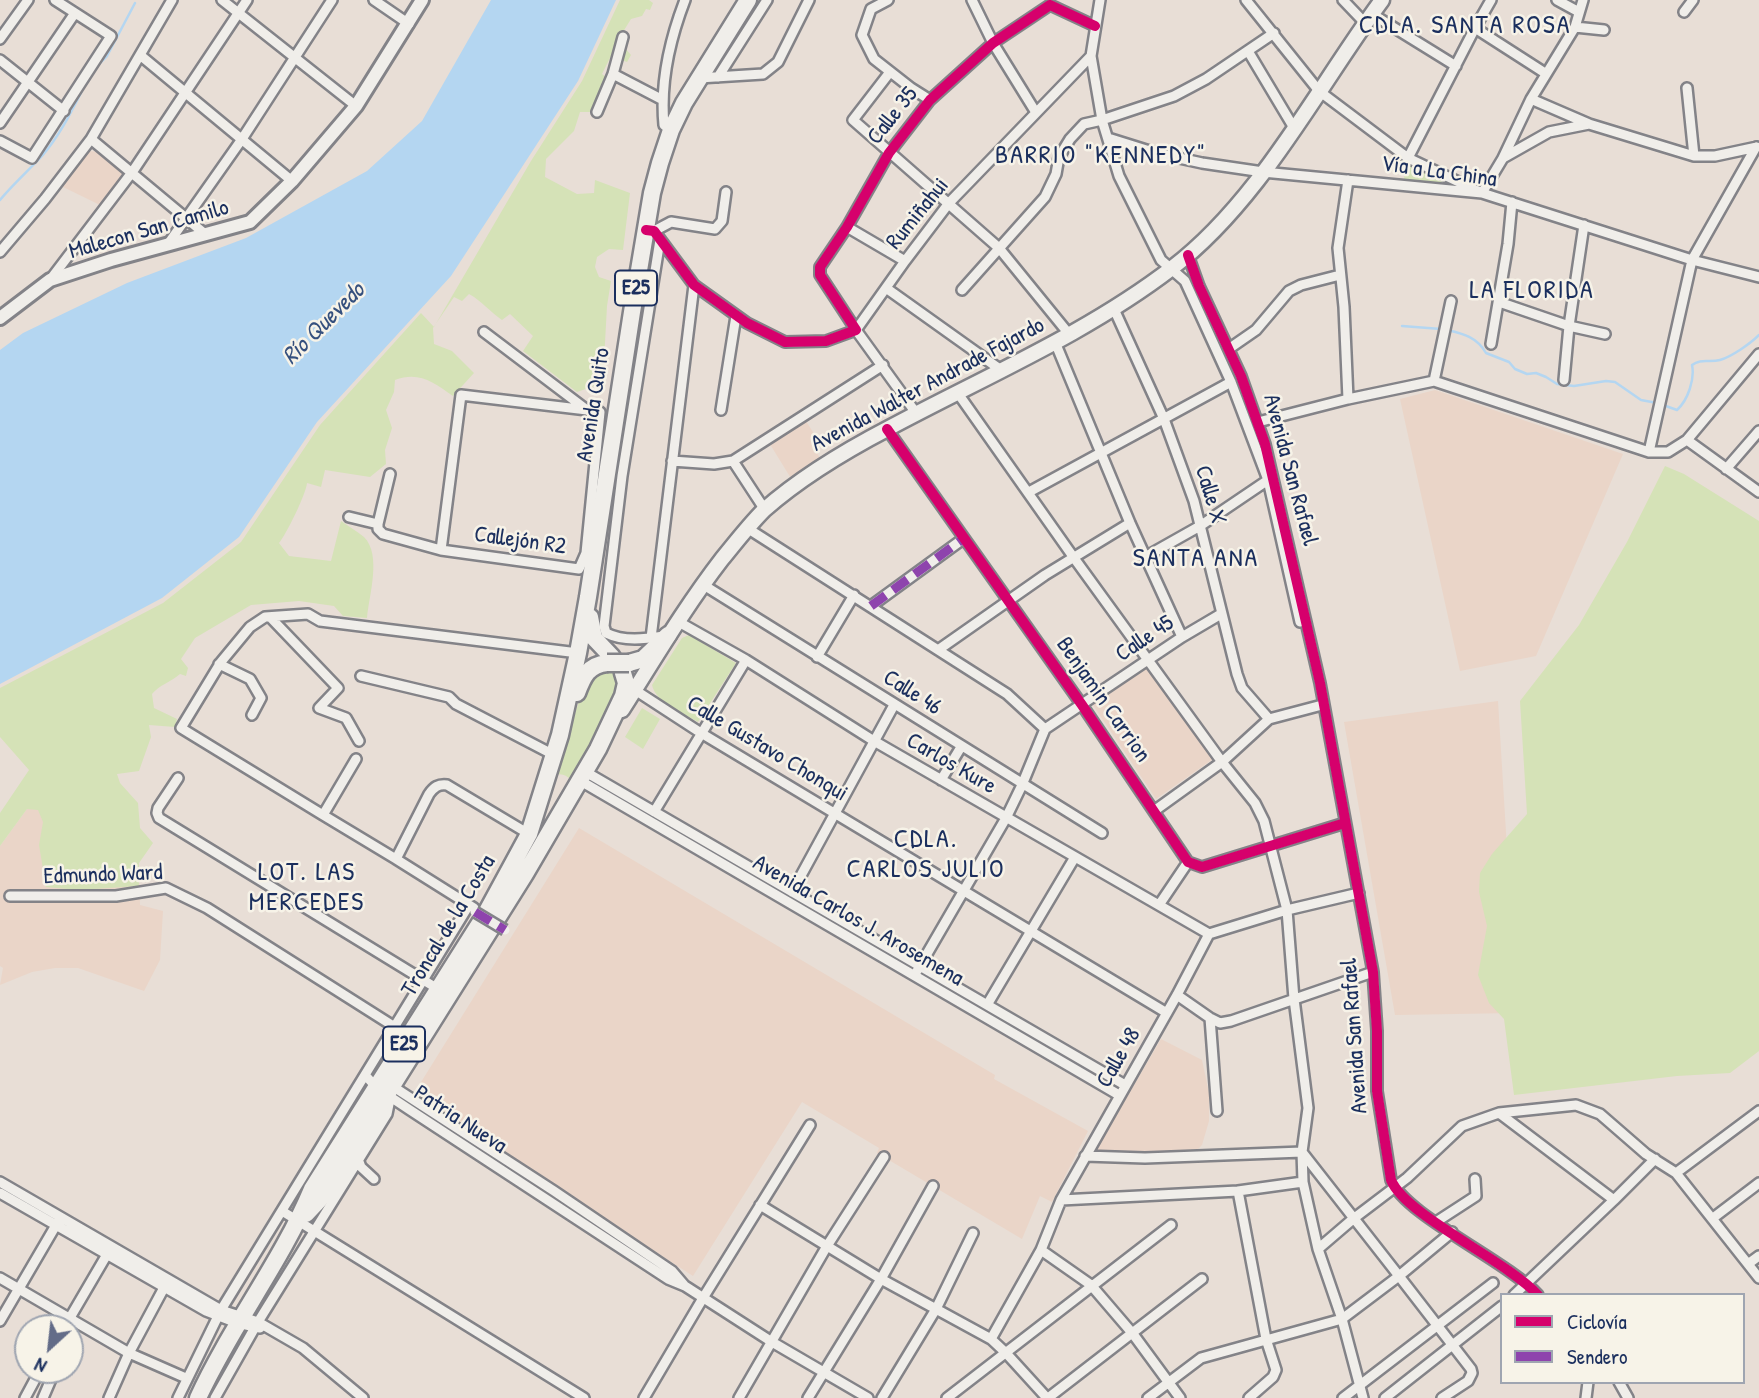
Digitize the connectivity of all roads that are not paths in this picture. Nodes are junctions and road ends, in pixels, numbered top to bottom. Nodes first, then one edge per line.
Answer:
1 (27, 0) edge
2 (55, 0) edge
3 (172, 0) edge
4 (222, 0) edge
5 (247, 0) edge
6 (332, 0) edge
7 (374, 0) edge
8 (422, 0) edge
9 (685, 0) edge
10 (748, 0) edge
11 (767, 0) edge
12 (809, 0) edge
13 (888, 0) edge
14 (972, 0) edge
15 (1100, 0) edge
16 (1246, 0) edge
17 (1343, 0) edge
18 (1382, 0) edge
19 (1491, 0) edge
20 (1557, 0) edge
21 (1583, 0) edge
22 (1693, 0) edge
23 (1048, 2) edge
24 (873, 4) edge
25 (1579, 12) junction
26 (1684, 12) dead end
27 (75, 13) junction
28 (239, 13) junction
29 (1368, 18) junction
30 (409, 24) junction
31 (1095, 26) junction
32 (1575, 27) junction
33 (1475, 28) junction
34 (1604, 30) dead end
35 (1273, 33) junction
36 (623, 37) dead end
37 (0, 39) edge
38 (993, 43) junction
39 (1248, 51) junction
40 (141, 55) junction
41 (295, 56) junction
42 (1091, 56) junction
43 (0, 60) edge
44 (1456, 66) junction
45 (890, 72) junction
46 (613, 74) junction
47 (1545, 74) junction
48 (718, 77) junction
49 (699, 78) junction
50 (28, 82) junction
51 (1687, 88) dead end
52 (1320, 92) junction
53 (186, 93) junction
54 (661, 99) junction
55 (1531, 99) junction
56 (930, 100) junction
57 (356, 106) junction
58 (64, 111) junction
59 (1035, 111) junction
60 (597, 112) dead end
61 (1102, 120) junction
62 (0, 123) edge
63 (1589, 124) junction
64 (1294, 128) junction
65 (671, 130) junction
66 (1108, 138) junction
67 (91, 139) junction
68 (242, 139) junction
69 (0, 141) edge
70 (1757, 147) edge
71 (889, 153) junction
72 (1694, 156) junction
73 (1408, 158) junction
74 (1503, 158) junction
75 (133, 172) junction
76 (1263, 172) junction
77 (1348, 180) junction
78 (292, 181) junction
79 (726, 192) dead end
80 (1482, 193) junction
81 (1512, 202) junction
82 (949, 203) junction
83 (187, 219) junction
84 (1584, 225) junction
85 (847, 227) junction
86 (650, 231) junction
87 (205, 234) junction
88 (660, 240) junction
89 (168, 244) junction
90 (999, 248) junction
91 (0, 252) edge
92 (1188, 255) junction
93 (1692, 260) junction
94 (905, 261) junction
95 (1171, 269) junction
96 (1340, 275) junction
97 (1759, 276) edge
98 (50, 280) junction
99 (694, 285) junction
100 (886, 288) junction
101 (962, 290) dead end
102 (1451, 301) dead end
103 (1499, 302) junction
104 (5, 306) edge
105 (1114, 309) junction
106 (736, 316) junction
107 (0, 318) edge
108 (1569, 326) junction
109 (856, 330) junction
110 (484, 332) dead end
111 (1069, 334) junction
112 (1605, 334) dead end
113 (1055, 342) junction
114 (1491, 344) dead end
115 (1230, 348) junction
116 (1759, 354) edge
117 (883, 365) junction
118 (1001, 370) junction
119 (1564, 380) dead end
120 (1434, 381) junction
121 (1231, 382) junction
122 (957, 392) junction
123 (1348, 399) junction
124 (721, 410) dead end
125 (587, 411) junction
126 (608, 413) junction
127 (916, 413) junction
128 (1164, 419) junction
129 (1258, 422) junction
130 (887, 429) junction
131 (1759, 431) edge
132 (1687, 440) junction
133 (1649, 452) junction
134 (1101, 454) junction
135 (672, 461) junction
136 (733, 461) junction
137 (1726, 469) junction
138 (390, 474) dead end
139 (1268, 480) junction
140 (1029, 492) junction
141 (1759, 492) edge
142 (765, 510) junction
143 (349, 517) dead end
144 (1130, 523) junction
145 (379, 524) junction
146 (1200, 526) junction
147 (747, 528) junction
148 (963, 539) junction
149 (441, 550) junction
150 (1145, 557) junction
151 (1073, 558) junction
152 (702, 584) junction
153 (854, 595) junction
154 (1009, 601) junction
155 (594, 606) junction
156 (871, 606) junction
157 (1222, 614) junction
158 (270, 617) junction
159 (677, 621) junction
160 (659, 637) junction
161 (1181, 637) junction
162 (938, 650) junction
163 (578, 653) junction
164 (817, 657) junction
165 (609, 660) junction
166 (746, 660) junction
167 (1149, 660) junction
168 (219, 664) junction
169 (626, 668) junction
170 (361, 676) dead end
171 (635, 690) junction
172 (894, 705) junction
173 (1082, 705) junction
174 (1322, 705) junction
175 (252, 715) dead end
176 (1269, 719) junction
177 (1045, 729) junction
178 (701, 733) junction
179 (560, 735) junction
180 (359, 741) dead end
181 (874, 741) junction
182 (961, 747) junction
183 (598, 749) junction
184 (554, 755) junction
185 (356, 759) dead end
186 (1222, 762) junction
187 (581, 775) junction
188 (178, 778) dead end
189 (941, 780) junction
190 (1022, 785) junction
191 (540, 799) junction
192 (562, 809) junction
193 (654, 811) junction
194 (1154, 811) junction
195 (836, 814) junction
196 (323, 815) junction
197 (1006, 818) junction
198 (1345, 823) junction
199 (1102, 833) dead end
200 (529, 834) junction
201 (1271, 845) junction
202 (539, 850) joint
203 (1075, 858) junction
204 (396, 859) junction
205 (1188, 862) junction
206 (965, 890) junction
207 (792, 891) junction
208 (1359, 893) junction
209 (10, 896) dead end
210 (1159, 905) junction
211 (1287, 910) junction
212 (476, 911) junction
213 (505, 930) dead end
214 (1031, 931) junction
215 (1209, 934) junction
216 (921, 966) junction
217 (1373, 972) junction
218 (915, 976) junction
219 (430, 985) junction
220 (1177, 995) junction
221 (1294, 999) junction
222 (987, 1005) junction
223 (1167, 1013) junction
224 (1210, 1018) junction
225 (401, 1032) junction
226 (365, 1075) junction
227 (1125, 1085) junction
228 (384, 1087) junction
229 (1119, 1095) junction
230 (1216, 1111) dead end
231 (1759, 1111) edge
232 (1499, 1113) junction
233 (810, 1125) dead end
234 (1302, 1152) junction
235 (1086, 1156) junction
236 (884, 1157) dead end
237 (358, 1159) junction
238 (1655, 1159) junction
239 (1676, 1173) junction
240 (349, 1174) junction
241 (1475, 1180) dead end
242 (1303, 1182) junction
243 (1759, 1183) edge
244 (933, 1186) dead end
245 (1394, 1188) junction
246 (2, 1191) edge
247 (1238, 1191) junction
248 (1061, 1200) junction
249 (1614, 1200) junction
250 (760, 1205) junction
251 (282, 1211) junction
252 (1713, 1218) junction
253 (1353, 1219) junction
254 (58, 1221) junction
255 (299, 1221) junction
256 (1436, 1222) junction
257 (1171, 1225) dead end
258 (315, 1230) junction
259 (1452, 1232) junction
260 (974, 1233) dead end
261 (827, 1246) junction
262 (1318, 1249) junction
263 (1041, 1250) junction
264 (109, 1251) junction
265 (1759, 1256) edge
266 (1748, 1264) junction
267 (1399, 1276) junction
268 (0, 1278) edge
269 (1759, 1278) edge
270 (881, 1279) junction
271 (1202, 1279) dead end
272 (1526, 1282) junction
273 (167, 1283) junction
274 (1493, 1283) dead end
275 (1091, 1285) junction
276 (19, 1289) junction
277 (1516, 1293) edge
278 (1536, 1293) edge
279 (703, 1298) junction
280 (1500, 1308) edge
281 (936, 1309) junction
282 (219, 1313) junction
283 (55, 1314) edge
284 (75, 1314) edge
285 (239, 1319) junction
286 (1342, 1319) junction
287 (0, 1321) edge
288 (256, 1324) junction
289 (1437, 1326) junction
290 (84, 1331) edge
291 (1133, 1334) junction
292 (991, 1339) junction
293 (1266, 1339) junction
294 (772, 1342) junction
295 (1452, 1344) junction
296 (129, 1353) junction
297 (1006, 1353) junction
298 (824, 1372) junction
299 (186, 1378) junction
300 (1167, 1383) junction
301 (1359, 1385) junction
302 (109, 1398) edge
303 (178, 1398) edge
304 (198, 1398) edge
305 (215, 1398) edge
306 (363, 1398) edge
307 (584, 1398) edge
308 (644, 1398) edge
309 (739, 1398) edge
310 (808, 1398) edge
311 (869, 1398) edge
312 (881, 1398) edge
313 (947, 1398) edge
314 (1047, 1398) edge
315 (1148, 1398) edge
316 (1180, 1398) edge
317 (1249, 1398) edge
318 (1343, 1398) edge
319 (1363, 1398) edge
320 (1385, 1398) edge
321 (1442, 1398) edge

1 - 37 street
2 - 27 street
3 - 40 street
4 - 28 street
5 - 28 street
6 - 41 street
7 - 30 street
8 - 30 main road, Malecon San Camilo
9 - 54 street
10 - 49 highway, Avenida Quito / E25
11 - 48 street
12 - 48 street
13 - 24 street
14 - 38 street
15 - 31 street, Avenida San Rafael
16 - 35 street
17 - 29 street
18 - 29 main road, Avenida Walter Andrade Fajardo
19 - 33 street
20 - 25 street
21 - 25 street
22 - 26 street
23 - 31 street, Calle 35
23 - 38 street, Calle 35
24 - 45 street
25 - 32 street
27 - 50 street
27 - 58 street
28 - 41 street
28 - 53 street
29 - 44 street
29 - 52 main road, Avenida Walter Andrade Fajardo
30 - 57 main road, Malecon San Camilo
31 - 42 street, Avenida San Rafael
32 - 34 street
32 - 47 street
33 - 44 street
33 - 47 street
35 - 39 street
35 - 52 street
36 - 46 street
38 - 56 street, Calle 35
38 - 59 street
39 - 61 street
39 - 64 street
40 - 53 street
40 - 67 street
41 - 57 street
41 - 68 street
42 - 59 street, Rumiñahui
42 - 61 street, Avenida San Rafael
43 - 50 street
44 - 73 street
45 - 56 street
45 - 71 street
46 - 54 street
46 - 60 street
47 - 55 street
48 - 49 street
49 - 65 highway, Avenida Quito / E25
50 - 58 street
50 - 62 street
51 - 72 street
52 - 64 main road, Avenida Walter Andrade Fajardo
52 - 73 street
53 - 68 street
53 - 75 street
54 - 65 street
55 - 63 street
55 - 74 street
56 - 71 street, Calle 35
57 - 78 main road, Malecon San Camilo
58 - 69 street
59 - 82 street, Rumiñahui
61 - 66 street, Avenida San Rafael
61 - 90 street
63 - 72 street
63 - 74 street
64 - 76 main road, Avenida Walter Andrade Fajardo
65 - 86 highway, Avenida Quito / E25
66 - 76 street, Vía a La China
66 - 95 street, Avenida San Rafael
67 - 75 street
67 - 91 street
68 - 78 street
68 - 83 street
70 - 72 street
70 - 93 street
71 - 82 street
71 - 85 street, Calle 35
73 - 80 street
74 - 80 street
75 - 83 street
75 - 98 street
76 - 77 street, Vía a La China
76 - 92 main road, Avenida Walter Andrade Fajardo
77 - 80 street, Vía a La China
77 - 96 street
78 - 87 main road, Malecon San Camilo
79 - 86 street
80 - 81 street, Vía a La China
81 - 84 street, Vía a La China
81 - 103 street
82 - 90 street
82 - 94 street, Rumiñahui
83 - 87 street
83 - 89 street
84 - 93 street, Vía a La China
84 - 108 street
85 - 94 street
85 - 109 street, Calle 35
86 - 88 street
86 - 126 highway, Avenida Quito / E25
87 - 89 main road, Malecon San Camilo
88 - 99 street
88 - 155 street
89 - 98 main road, Malecon San Camilo
90 - 101 street
90 - 111 street
92 - 95 main road, Avenida Walter Andrade Fajardo
92 - 115 street, Avenida San Rafael
93 - 97 street, Vía a La China
93 - 133 street
94 - 100 street, Rumiñahui
95 - 105 main road, Avenida Walter Andrade Fajardo
95 - 121 street, Avenida San Rafael
96 - 115 street
96 - 123 street
98 - 104 main road, Malecon San Camilo
99 - 106 street
99 - 135 street
100 - 109 street, Rumiñahui
100 - 118 street
102 - 120 street
103 - 108 street
103 - 114 street
104 - 107 main road, Malecon San Camilo
105 - 111 main road, Avenida Walter Andrade Fajardo
105 - 128 street, Calle X
106 - 109 street
106 - 124 street
108 - 112 street
108 - 119 street
109 - 117 street
110 - 125 street
111 - 113 main road, Avenida Walter Andrade Fajardo
113 - 118 main road, Avenida Walter Andrade Fajardo
113 - 134 street
115 - 129 street, Avenida San Rafael
116 - 132 street
117 - 127 street
117 - 136 street
118 - 122 main road, Avenida Walter Andrade Fajardo
120 - 123 street
120 - 133 street
121 - 128 street
121 - 139 street, Avenida San Rafael
122 - 127 main road, Avenida Walter Andrade Fajardo
122 - 140 street
123 - 129 street
125 - 126 street
125 - 149 street
126 - 149 street, Callejón R2
126 - 155 highway, Avenida Quito / E25
127 - 130 main road, Avenida Walter Andrade Fajardo
128 - 134 street
128 - 146 street, Calle X
129 - 174 street, Avenida San Rafael
130 - 142 main road, Avenida Walter Andrade Fajardo
130 - 148 street, Benjamin Carrion
131 - 137 street
132 - 133 street
132 - 137 street
134 - 140 street
134 - 144 street
135 - 136 street
135 - 160 street
136 - 142 street
137 - 141 street
138 - 145 street
139 - 146 street
139 - 174 street, Avenida San Rafael
140 - 151 street
142 - 147 main road, Avenida Walter Andrade Fajardo
143 - 145 street, Callejón R2
144 - 150 street
144 - 151 street
145 - 149 street, Callejón R2
146 - 150 street
146 - 157 street, Calle X
147 - 152 main road, Avenida Walter Andrade Fajardo
147 - 153 street
148 - 154 street, Benjamin Carrion
148 - 156 street
150 - 161 street
151 - 154 street
151 - 167 street
152 - 159 main road, Avenida Walter Andrade Fajardo
152 - 164 street, Calle 46
153 - 156 street
153 - 164 street
154 - 162 street
154 - 173 street, Benjamin Carrion
155 - 160 street
155 - 163 highway, Avenida Quito / E25
155 - 165 highway
156 - 162 street
157 - 161 street, Calle 45
157 - 176 street, Calle X
158 - 163 street
158 - 168 street
158 - 180 street
159 - 160 main road, Avenida Walter Andrade Fajardo
159 - 166 street, Carlos Kure
160 - 169 highway
160 - 171 main road, Avenida Walter Andrade Fajardo
161 - 167 street, Calle 45
162 - 177 street
163 - 179 highway, Avenida Quito / E25
164 - 172 street, Calle 46
165 - 169 highway, bridge
165 - 179 highway
166 - 178 street
166 - 181 street, Carlos Kure
167 - 173 street, Calle 45
167 - 186 street
168 - 175 street
168 - 196 street
169 - 183 highway
170 - 184 street
171 - 178 street, Calle Gustavo Chonqui
171 - 183 main road, Avenida Walter Andrade Fajardo
172 - 181 street
172 - 182 street, Calle 46
173 - 177 street, Calle 45
173 - 194 street, Benjamin Carrion
174 - 176 street
174 - 198 street, Avenida San Rafael
176 - 186 street
177 - 190 street
178 - 193 street
178 - 195 street, Calle Gustavo Chonqui
179 - 184 highway, Avenida Quito / E25
181 - 189 street, Carlos Kure
181 - 195 street
182 - 189 street
182 - 190 street, Calle 46
183 - 187 highway, Avenida Walter Andrade Fajardo / E25
184 - 191 highway, Avenida Quito / E25
185 - 196 street
186 - 194 street
186 - 201 street
187 - 192 highway, Avenida Walter Andrade Fajardo / E25
187 - 193 street, Avenida Carlos J. Arosemena
187 - 218 street, Avenida Carlos J. Arosemena
188 - 219 street
189 - 197 street, Carlos Kure
190 - 197 street
190 - 199 street, Calle 46
191 - 192 highway
191 - 200 highway, Avenida Quito / E25
192 - 202 highway, Avenida Walter Andrade Fajardo / E25
193 - 207 street, Avenida Carlos J. Arosemena
194 - 205 street, Benjamin Carrion
195 - 206 street, Calle Gustavo Chonqui
195 - 207 street
196 - 204 street
197 - 203 street, Carlos Kure
197 - 206 street
198 - 201 street
198 - 208 street, Avenida San Rafael
200 - 204 street
200 - 212 highway, Troncal de la Costa / E25
201 - 205 street
201 - 211 street
202 - 228 highway, Troncal de la Costa / E25
203 - 210 street, Carlos Kure
203 - 214 street
204 - 212 street
205 - 210 street
206 - 214 street, Calle Gustavo Chonqui
206 - 216 street
207 - 216 street, Avenida Carlos J. Arosemena
208 - 211 street
208 - 217 street, Avenida San Rafael
209 - 225 street, Edmundo Ward
210 - 215 street, Carlos Kure
211 - 215 street
211 - 221 street
212 - 213 street, bridge
212 - 219 highway, Troncal de la Costa / E25
214 - 222 street
214 - 223 street, Calle Gustavo Chonqui
215 - 220 street, Calle 48
216 - 218 street
216 - 222 street, Avenida Carlos J. Arosemena
217 - 221 street
217 - 245 street, Avenida San Rafael
218 - 229 street, Avenida Carlos J. Arosemena
219 - 225 highway, Troncal de la Costa / E25
220 - 223 street, Calle 48
220 - 224 street
221 - 224 street
221 - 234 street
222 - 227 street, Avenida Carlos J. Arosemena
223 - 227 street, Calle 48
224 - 230 street
225 - 226 street
225 - 228 highway, Troncal de la Costa / E25
226 - 228 street, Patria Nueva
226 - 251 street
227 - 229 street, Calle 48
228 - 237 street
228 - 255 highway, Troncal de la Costa / E25
228 - 279 street, Patria Nueva
229 - 235 street, Calle 48
231 - 239 street
232 - 238 street
232 - 245 street
232 - 249 street
233 - 250 street
234 - 235 street
234 - 242 street
234 - 253 street
235 - 248 street, Calle 48
236 - 261 street
237 - 240 street
237 - 240 street
238 - 239 street
238 - 249 street
239 - 252 street
240 - 258 street
241 - 256 street
242 - 247 street
242 - 262 street
243 - 252 street
244 - 270 street
245 - 253 street
245 - 256 street
246 - 254 street
247 - 248 street
247 - 293 street
248 - 263 street, Calle 48
249 - 272 street
250 - 261 street
250 - 279 street
251 - 255 street
251 - 282 street
252 - 266 street
253 - 262 street
253 - 267 street
254 - 264 street
254 - 276 street
255 - 258 street
255 - 285 highway, Troncal de la Costa / E25
256 - 259 street
257 - 275 street
258 - 288 street
258 - 307 street
259 - 267 street
259 - 272 street
260 - 281 street
261 - 270 street
261 - 294 street
262 - 286 street
263 - 275 street
263 - 292 street, Calle 48
264 - 273 street
264 - 284 street
265 - 266 street
266 - 269 street
267 - 286 street
267 - 289 street
268 - 276 street
270 - 281 street
270 - 298 street
271 - 291 street
272 - 277 street
272 - 278 street
273 - 282 street
273 - 296 street
274 - 289 street
275 - 291 street
275 - 297 street
276 - 283 street
276 - 287 street
279 - 294 street, Patria Nueva
279 - 308 street
280 - 295 street
281 - 292 street
281 - 312 street
282 - 285 street
282 - 299 street
285 - 288 street
285 - 304 highway, Troncal de la Costa / E25
286 - 293 street
286 - 301 street
288 - 305 street
288 - 306 street
289 - 295 street
289 - 301 street
290 - 296 street
291 - 300 street
291 - 314 street
292 - 297 street
293 - 300 street
293 - 317 street
294 - 298 street, Patria Nueva
294 - 309 street
295 - 320 street
295 - 321 street
296 - 299 street
296 - 302 street
297 - 313 street
297 - 314 street
298 - 310 street
298 - 311 street, Patria Nueva
299 - 303 street
300 - 315 street
300 - 316 street
301 - 318 street
301 - 319 street

